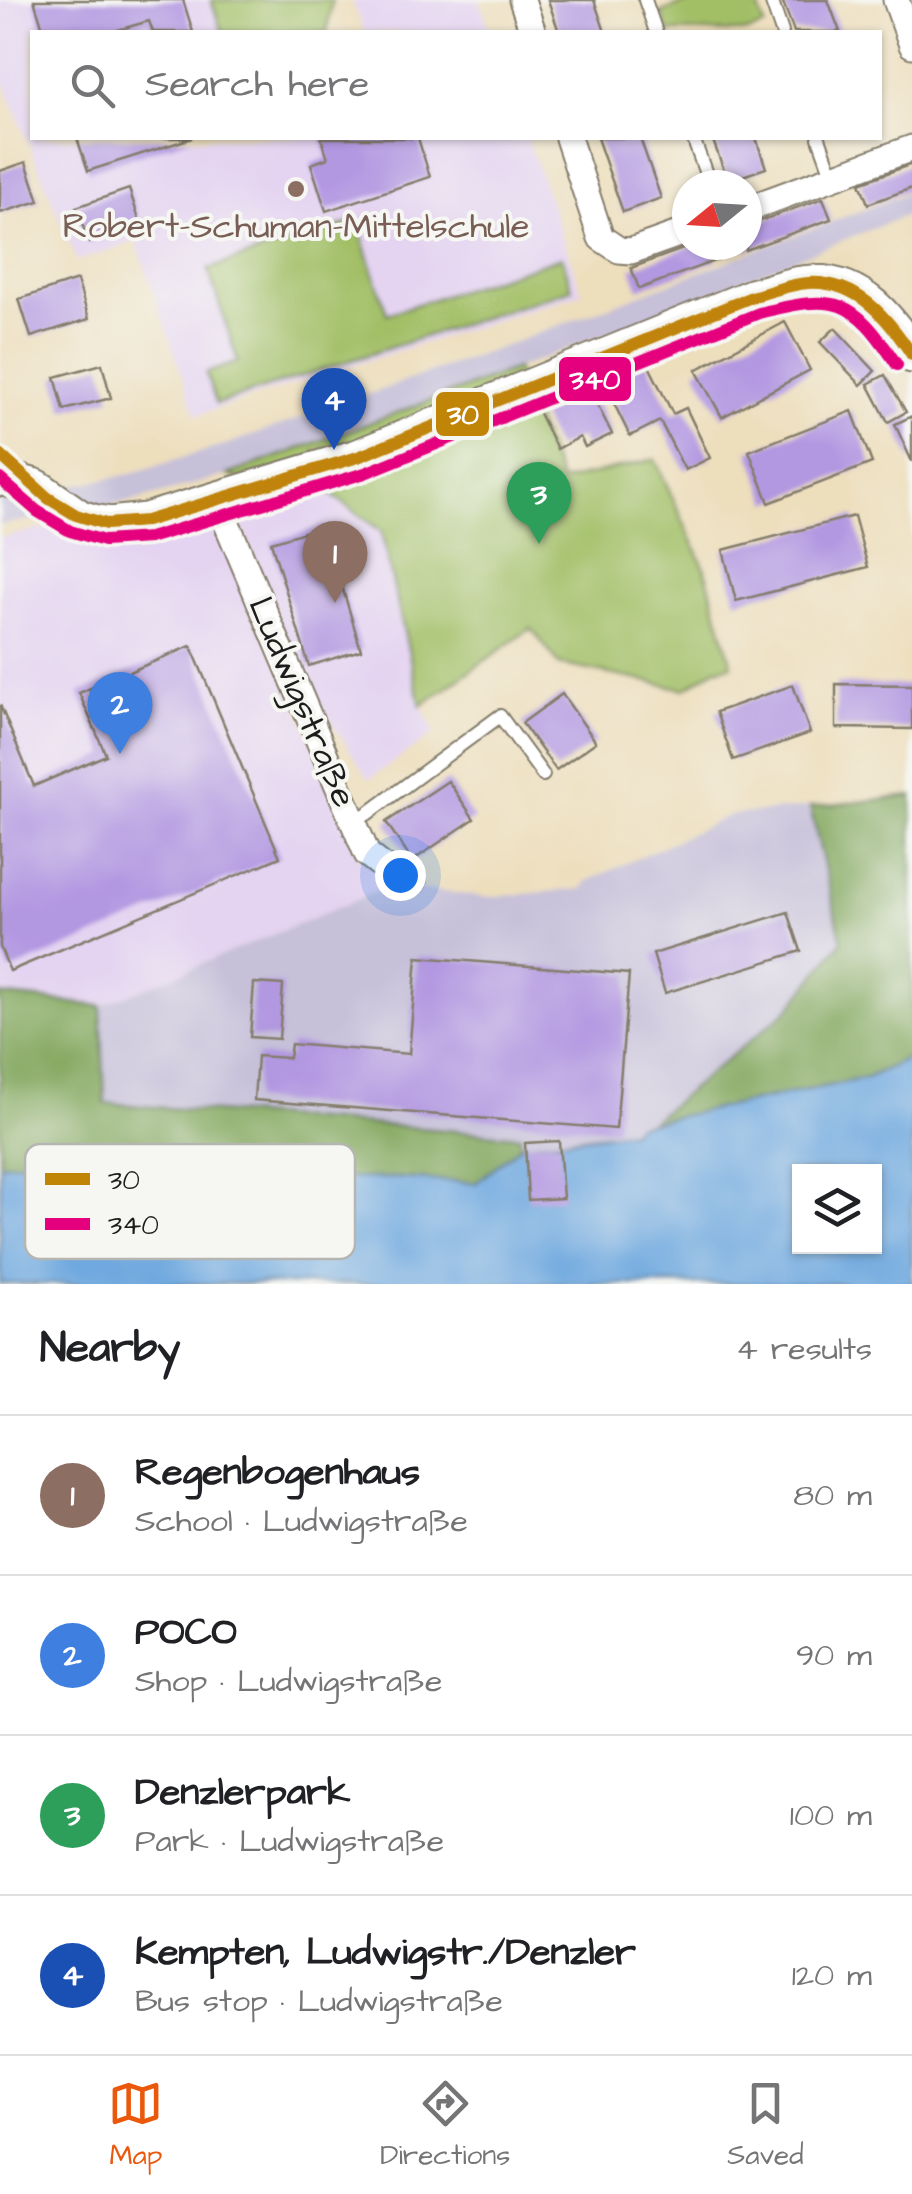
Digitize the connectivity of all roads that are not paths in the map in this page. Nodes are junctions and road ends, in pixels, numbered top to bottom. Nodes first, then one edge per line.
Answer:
1 (522, 0) edge
2 (645, 0) edge
3 (771, 0) edge
4 (901, 2) edge
5 (532, 30) edge
6 (655, 30) edge
7 (781, 30) edge
8 (912, 45) edge
9 (569, 140) edge
10 (694, 140) edge
11 (820, 140) edge
12 (912, 148) edge
13 (705, 170) edge
14 (833, 177) junction
15 (762, 203) edge
16 (672, 236) edge
17 (912, 354) edge
18 (0, 455) edge
19 (0, 477) edge
20 (36, 487) junction
21 (217, 500) junction
22 (544, 775) dead end
23 (352, 820) junction
24 (413, 881) dead end

1 - 5 street
2 - 6 lane
3 - 7 lane
4 - 8 street
9 - 16 street
10 - 13 lane
11 - 14 lane
12 - 14 street
14 - 15 street
17 - 21 street
18 - 20 street
19 - 20 street
20 - 21 street
21 - 23 street, Ludwigstraße
22 - 23 lane
23 - 24 street, Ludwigstraße

